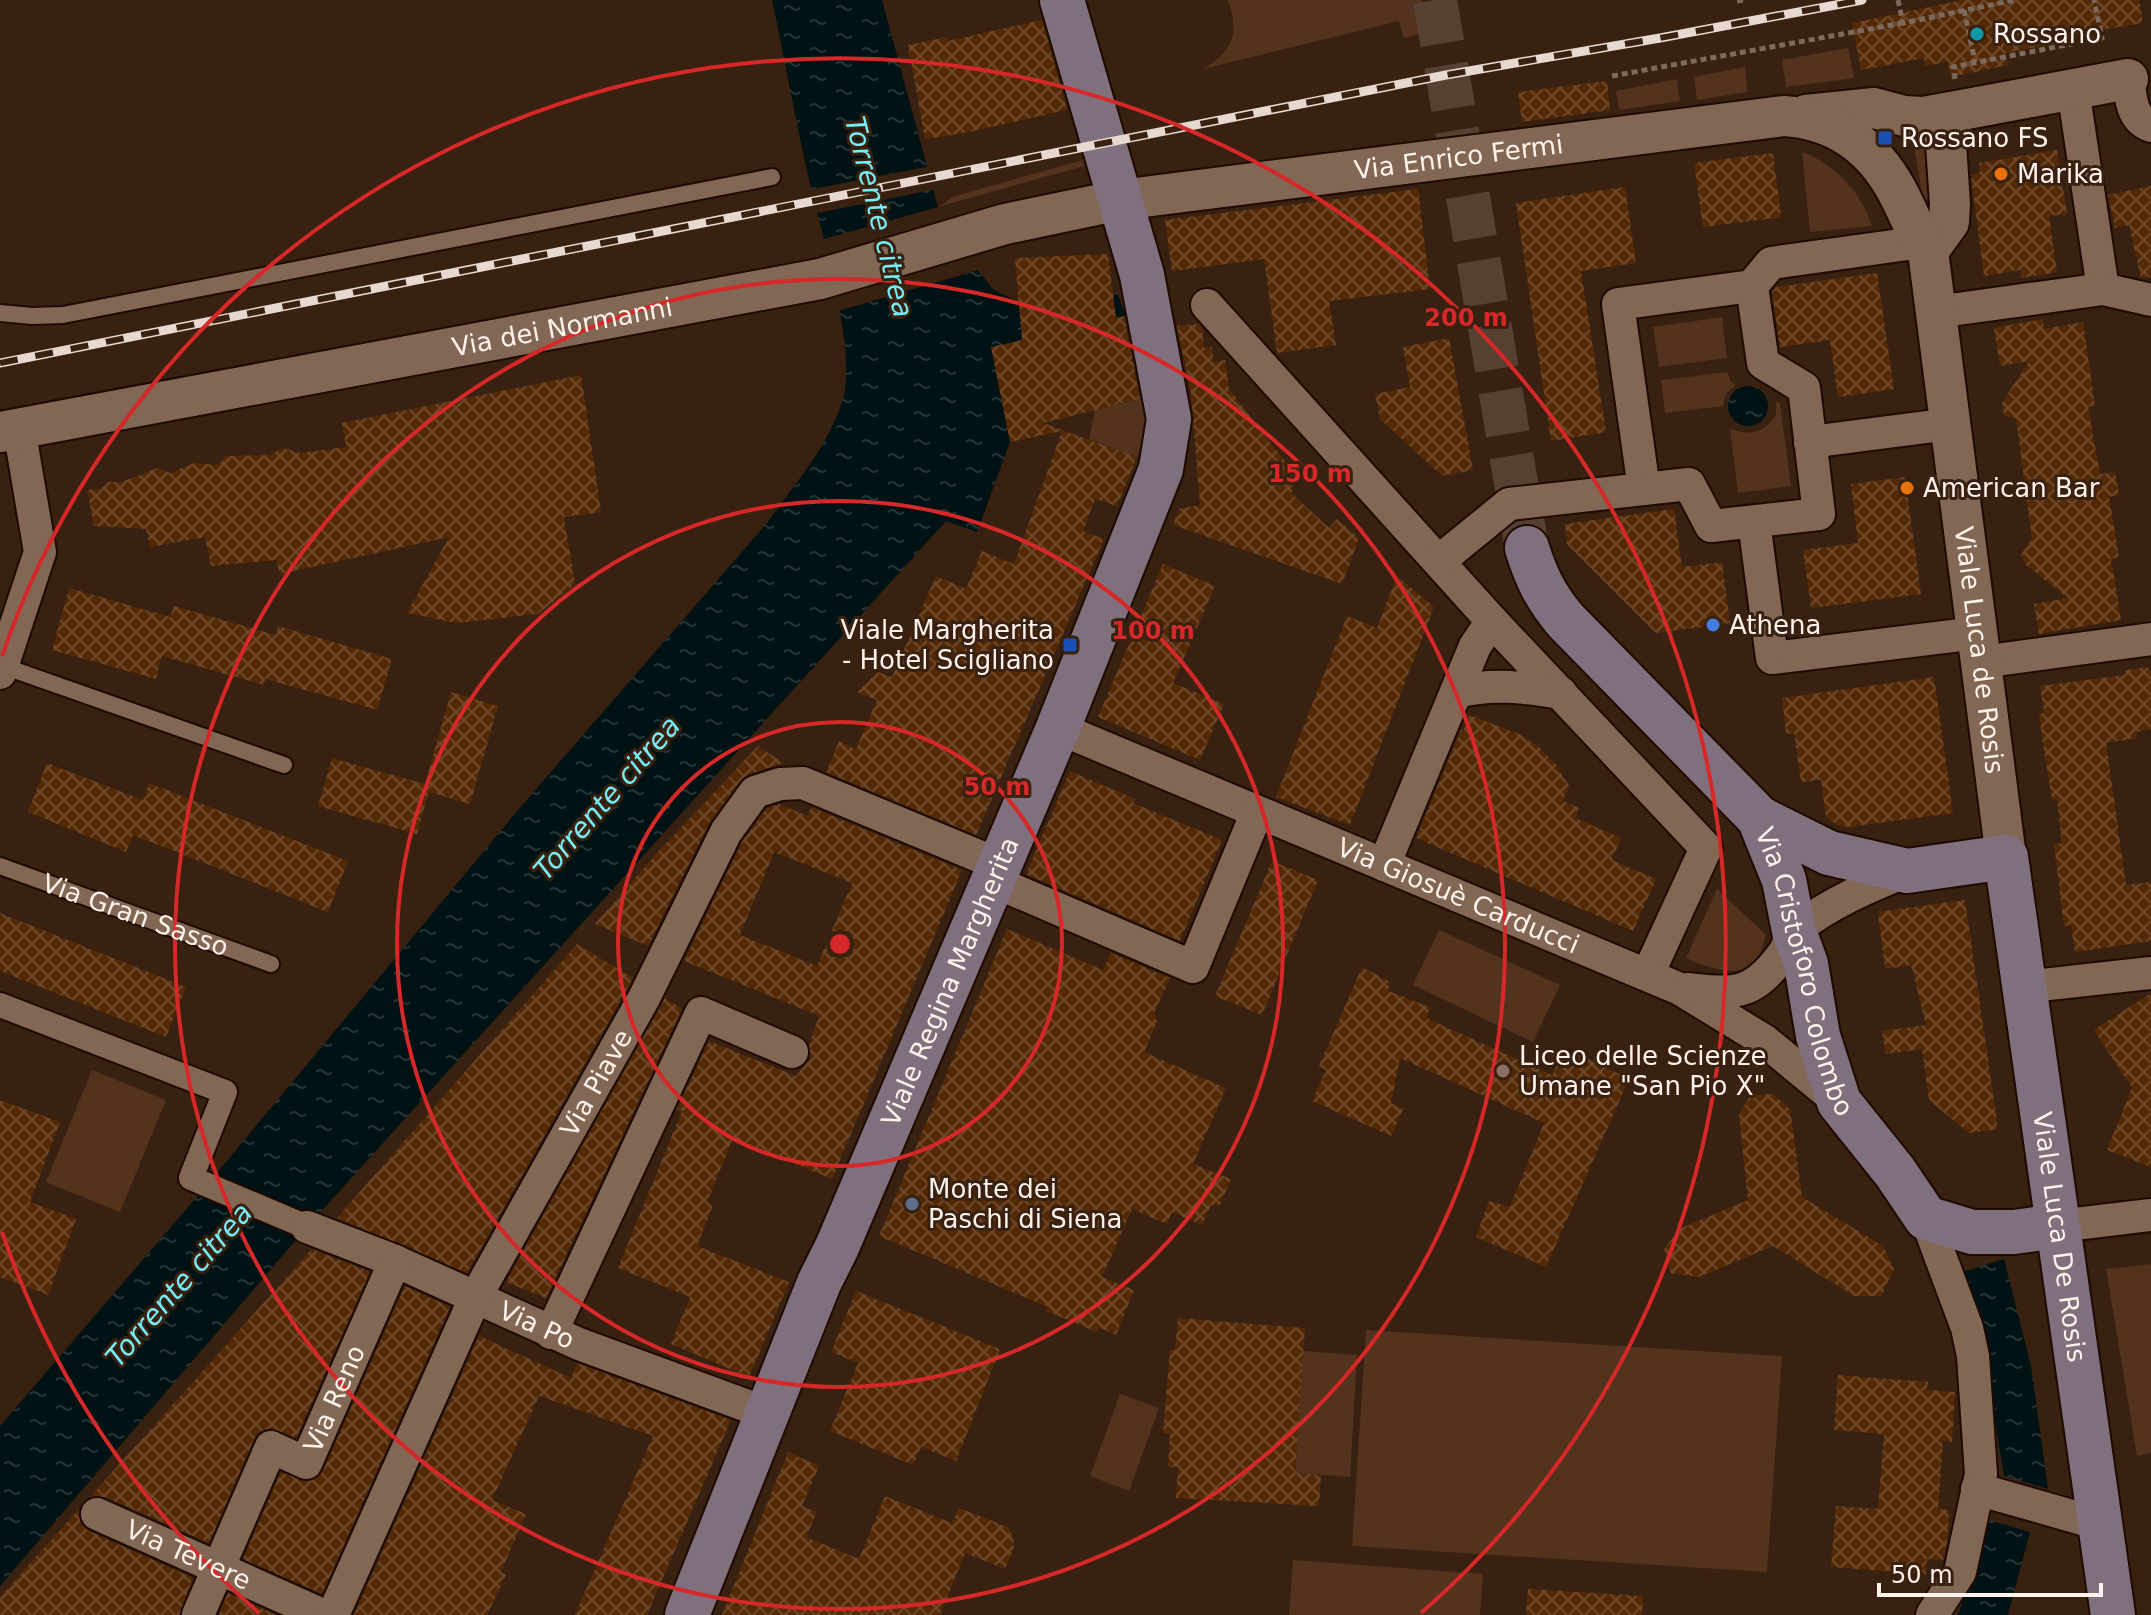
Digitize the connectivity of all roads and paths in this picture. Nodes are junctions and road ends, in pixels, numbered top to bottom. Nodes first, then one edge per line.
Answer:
1 (1062, 0) edge
2 (1898, 0) edge
3 (2015, 0) edge
4 (1964, 10) junction
5 (1903, 23) junction
6 (1975, 62) dead end
7 (1612, 76) dead end
8 (2128, 79) joint
9 (2073, 89) junction
10 (1989, 105) junction
11 (1798, 116) junction
12 (1924, 117) junction
13 (2151, 126) edge
14 (1948, 155) junction
15 (772, 177) dead end
16 (1120, 200) junction
17 (1925, 247) junction
18 (1752, 286) junction
19 (2103, 289) junction
20 (2151, 300) edge
21 (1207, 305) dead end
22 (1936, 312) junction
23 (0, 313) edge
24 (1950, 424) junction
25 (10, 430) edge
26 (1810, 442) junction
27 (1644, 489) junction
28 (1754, 522) junction
29 (1527, 548) tunnel mouth
30 (1439, 561) junction
31 (1492, 621) junction
32 (2151, 639) edge
33 (1979, 648) junction
34 (1, 670) edge
35 (1456, 692) junction
36 (1561, 693) junction
37 (1058, 728) junction
38 (284, 765) dead end
39 (1257, 812) junction
40 (1759, 818) junction
41 (2006, 857) junction
42 (1384, 865) junction
43 (0, 866) edge
44 (1907, 871) junction
45 (997, 873) junction
46 (1794, 931) junction
47 (271, 964) dead end
48 (2151, 973) edge
49 (1648, 974) junction
50 (2023, 987) junction
51 (1680, 989) junction
52 (0, 1005) edge
53 (792, 1052) dead end
54 (1839, 1102) junction
55 (2151, 1215) edge
56 (1926, 1218) junction
57 (2058, 1226) junction
58 (307, 1227) joint
59 (395, 1261) junction
60 (475, 1298) junction
61 (551, 1333) junction
62 (769, 1414) junction
63 (1977, 1489) junction
64 (97, 1514) dead end
65 (2100, 1524) junction
66 (217, 1568) junction
67 (198, 1615) edge
68 (323, 1615) edge
69 (333, 1615) edge
70 (687, 1615) edge
71 (1932, 1615) edge
72 (2113, 1615) edge

1 - 16 main road, Viale Regina Margherita
2 - 5 path
3 - 4 path
4 - 5 path
4 - 6 path
5 - 7 path
8 - 9 street, Via Enrico Fermi
8 - 13 street
9 - 10 street, Via Enrico Fermi
9 - 19 street
10 - 12 street, Via Enrico Fermi
10 - 14 street
11 - 12 street, Via Enrico Fermi
11 - 16 street, Via Enrico Fermi
11 - 17 street, Viale Luca de Rosis
12 - 14 street
14 - 17 street
15 - 23 lane
16 - 25 street, Via dei Normanni
16 - 37 main road, Viale Regina Margherita
17 - 18 street
17 - 22 street, Viale Luca de Rosis
18 - 26 street
18 - 27 street
19 - 20 street
19 - 22 street
21 - 30 street
22 - 24 street, Viale Luca de Rosis
24 - 26 street
24 - 33 street, Viale Luca de Rosis
25 - 34 street
26 - 28 street
27 - 28 street
27 - 30 street
28 - 33 street
29 - 40 main road, Via Cristoforo Colombo
30 - 31 street
31 - 35 street
31 - 36 street
32 - 33 street
33 - 41 street, Viale Luca de Rosis
34 - 38 lane
35 - 36 street
35 - 42 street
36 - 49 street
37 - 39 street, Via Giosuè Carducci
37 - 45 main road, Viale Regina Margherita
39 - 42 street, Via Giosuè Carducci
39 - 45 street, Via Piave
40 - 44 main road
40 - 46 main road, Via Cristoforo Colombo
41 - 44 main road
41 - 50 main road, Viale Luca De Rosis
42 - 49 street, Via Giosuè Carducci
43 - 47 lane, Via Gran Sasso
44 - 46 street
45 - 60 street, Via Piave
45 - 62 main road, Viale Regina Margherita
46 - 51 street
46 - 54 main road, Via Cristoforo Colombo
48 - 50 street
49 - 51 street, Via Giosuè Carducci
50 - 57 main road, Viale Luca De Rosis
51 - 54 street, Via Giosuè Carducci
52 - 58 street
53 - 61 street
54 - 56 main road, Via Cristoforo Colombo
55 - 57 street
56 - 57 main road
56 - 63 street
57 - 65 main road, Viale Luca De Rosis
58 - 59 street, Via Po
59 - 60 street, Via Po
59 - 66 street, Via Reno
60 - 61 street, Via Po
60 - 69 street, Via Piave
61 - 62 street, Via Po
62 - 70 main road, Viale Regina Margherita
63 - 65 street
63 - 71 street
64 - 66 street, Via Tevere
65 - 72 main road, Viale Luca De Rosis
66 - 67 street, Via Reno
66 - 68 street, Via Tevere

